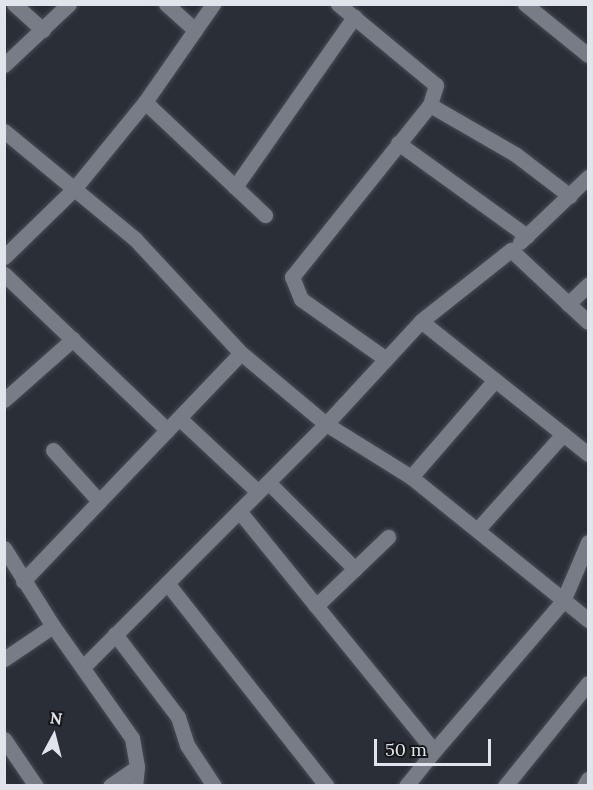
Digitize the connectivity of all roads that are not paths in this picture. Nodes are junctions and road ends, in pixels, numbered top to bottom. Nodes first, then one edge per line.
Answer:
1 (14, 4) edge
2 (69, 4) edge
3 (166, 4) edge
4 (213, 4) edge
5 (338, 4) edge
6 (525, 4) edge
7 (354, 17) junction
8 (43, 30) junction
9 (195, 30) junction
10 (588, 56) edge
11 (4, 65) edge
12 (146, 102) junction
13 (430, 105) junction
14 (4, 131) edge
15 (398, 143) junction
16 (588, 177) edge
17 (235, 187) junction
18 (74, 189) junction
19 (570, 196) junction
20 (265, 215) dead end
21 (527, 236) junction
22 (511, 250) junction
23 (4, 257) edge
24 (4, 274) edge
25 (588, 285) edge
26 (568, 304) junction
27 (421, 321) junction
28 (588, 322) edge
29 (73, 339) junction
30 (240, 353) junction
31 (386, 359) junction
32 (495, 380) junction
33 (4, 400) edge
34 (179, 418) junction
35 (326, 424) junction
36 (167, 430) junction
37 (563, 434) junction
38 (53, 450) dead end
39 (588, 454) edge
40 (411, 477) junction
41 (263, 487) junction
42 (99, 501) junction
43 (239, 511) junction
44 (477, 530) junction
45 (388, 537) dead end
46 (588, 543) edge
47 (4, 548) edge
48 (355, 569) junction
49 (23, 581) junction
50 (167, 583) junction
51 (563, 601) junction
52 (316, 606) junction
53 (588, 620) edge
54 (52, 626) junction
55 (115, 634) junction
56 (4, 659) edge
57 (84, 666) junction
58 (588, 683) edge
59 (4, 739) edge
60 (434, 751) junction
61 (137, 767) junction
62 (588, 779) edge
63 (36, 786) edge
64 (111, 786) edge
65 (135, 786) edge
66 (214, 786) edge
67 (327, 786) edge
68 (406, 786) edge
69 (505, 786) edge
70 (584, 786) edge

1 - 8 street
2 - 8 street
3 - 9 street
4 - 9 street
5 - 7 street
6 - 10 street
7 - 13 street
7 - 17 street
8 - 11 street
9 - 12 street
12 - 17 street
12 - 18 street
13 - 15 street
13 - 19 street
14 - 18 street
15 - 21 street
15 - 31 street
16 - 19 street
17 - 20 street
18 - 23 street
18 - 30 street
19 - 21 street
21 - 22 street
22 - 26 street
22 - 27 street
24 - 29 street
25 - 26 street
26 - 28 street
27 - 31 street
27 - 32 street
29 - 33 street
29 - 36 street
30 - 34 street
30 - 35 street
31 - 35 street
32 - 37 street
32 - 40 street
34 - 36 street
34 - 41 street
35 - 40 street
35 - 41 street
36 - 42 street
37 - 39 street
37 - 44 street
38 - 42 street
40 - 44 street
41 - 43 street
41 - 48 street
42 - 49 street
43 - 50 street
43 - 52 street
44 - 51 street
45 - 48 street
46 - 51 street
47 - 49 street
48 - 52 street
49 - 54 street
50 - 55 street
50 - 67 street
51 - 53 street
51 - 60 street
52 - 60 street
54 - 56 street
54 - 57 street
55 - 57 street
55 - 66 street
57 - 61 street
58 - 69 street
59 - 63 street
60 - 68 street
61 - 64 street
61 - 65 street
62 - 70 street

